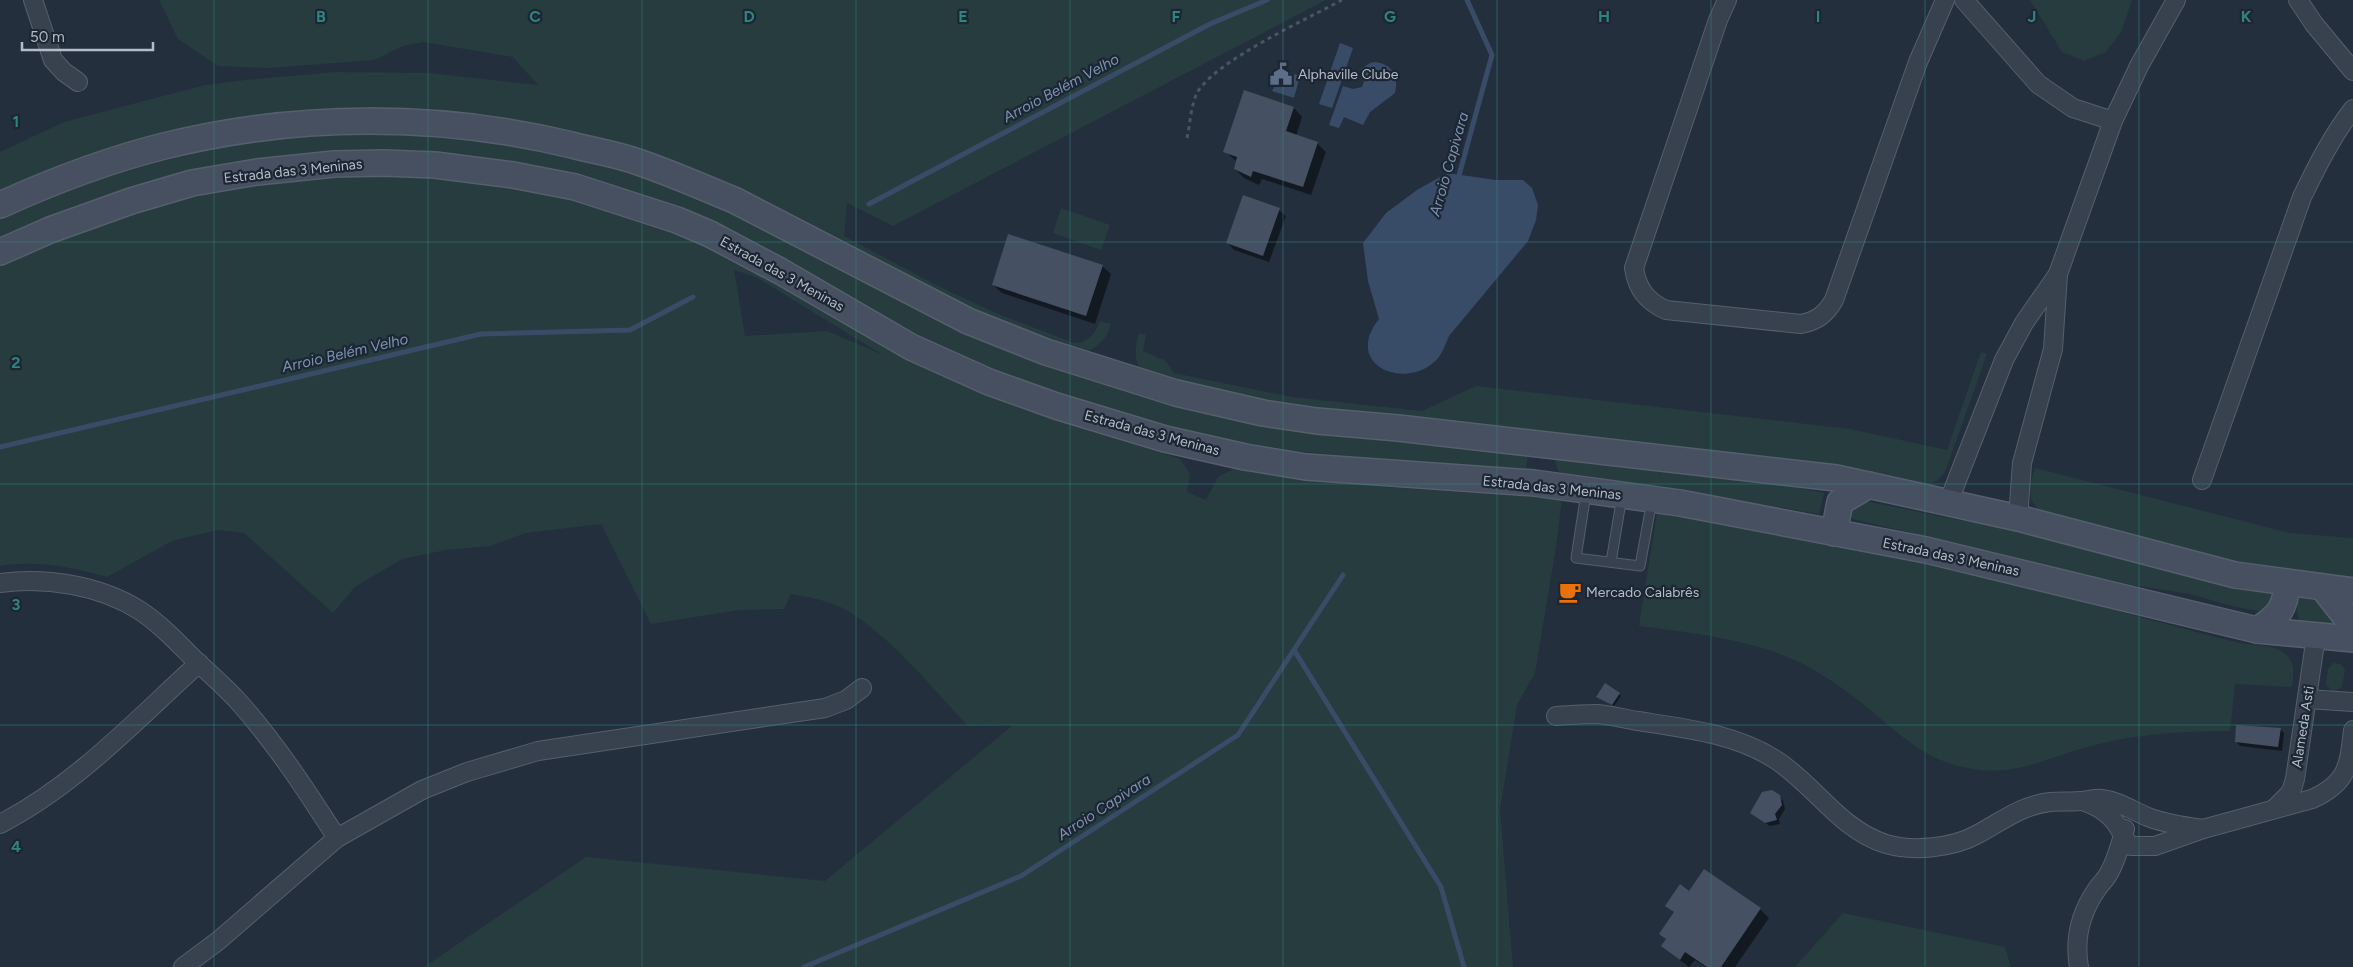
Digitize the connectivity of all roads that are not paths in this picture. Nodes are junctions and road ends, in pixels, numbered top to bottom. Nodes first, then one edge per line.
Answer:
1 (33, 0) edge
2 (1727, 0) edge
3 (1945, 0) edge
4 (1964, 0) edge
5 (1979, 0) edge
6 (2176, 0) edge
7 (2298, 0) edge
8 (1990, 28) junction
9 (2353, 71) edge
10 (78, 82) dead end
11 (2353, 109) edge
12 (2113, 121) junction
13 (0, 205) edge
14 (0, 252) edge
15 (2058, 274) junction
16 (1537, 444) junction
17 (2202, 480) dead end
18 (1534, 483) junction
19 (1869, 485) junction
20 (1586, 490) junction
21 (1622, 496) junction
22 (1652, 500) junction
23 (1948, 503) junction
24 (2018, 518) junction
25 (1834, 533) junction
26 (1611, 562) junction
27 (0, 583) edge
28 (2288, 584) junction
29 (2324, 588) junction
30 (2353, 591) edge
31 (2353, 626) edge
32 (2258, 630) junction
33 (2316, 636) junction
34 (2353, 639) edge
35 (199, 663) junction
36 (862, 688) dead end
37 (2307, 699) junction
38 (2353, 702) edge
39 (1556, 716) dead end
40 (2353, 730) edge
41 (2082, 801) junction
42 (2273, 811) junction
43 (2149, 818) junction
44 (0, 824) edge
45 (2203, 829) junction
46 (337, 838) junction
47 (2123, 838) junction
48 (2155, 846) junction
49 (2108, 874) junction
50 (183, 967) edge
51 (2079, 967) edge

1 - 10 street
2 - 3 street
4 - 8 street
5 - 8 street
6 - 12 street
7 - 9 street
8 - 12 street
11 - 17 street
12 - 15 street
13 - 16 main road
14 - 18 main road, Estrada das 3 Meninas
15 - 23 street
15 - 24 street
16 - 18 main road
16 - 19 main road
18 - 20 main road, Estrada das 3 Meninas
19 - 23 main road
19 - 25 main road
20 - 21 main road, Estrada das 3 Meninas
20 - 26 lane
21 - 22 main road, Estrada das 3 Meninas
21 - 26 lane
22 - 25 main road, Estrada das 3 Meninas
22 - 26 lane
23 - 24 main road
24 - 28 main road
25 - 32 main road, Estrada das 3 Meninas
27 - 35 street
28 - 29 main road
28 - 32 main road
29 - 30 main road
29 - 31 main road
32 - 33 main road, Estrada das 3 Meninas
33 - 34 main road, Estrada das 3 Meninas
33 - 37 street, Alameda Asti
35 - 44 street
35 - 46 street
36 - 46 street
37 - 38 street
37 - 42 street, Alameda Asti
39 - 41 street
40 - 42 street
41 - 43 street
41 - 47 street
42 - 45 street
43 - 45 street
43 - 47 street
45 - 48 street
46 - 50 street
47 - 48 street
47 - 49 street
48 - 49 street
49 - 51 street

